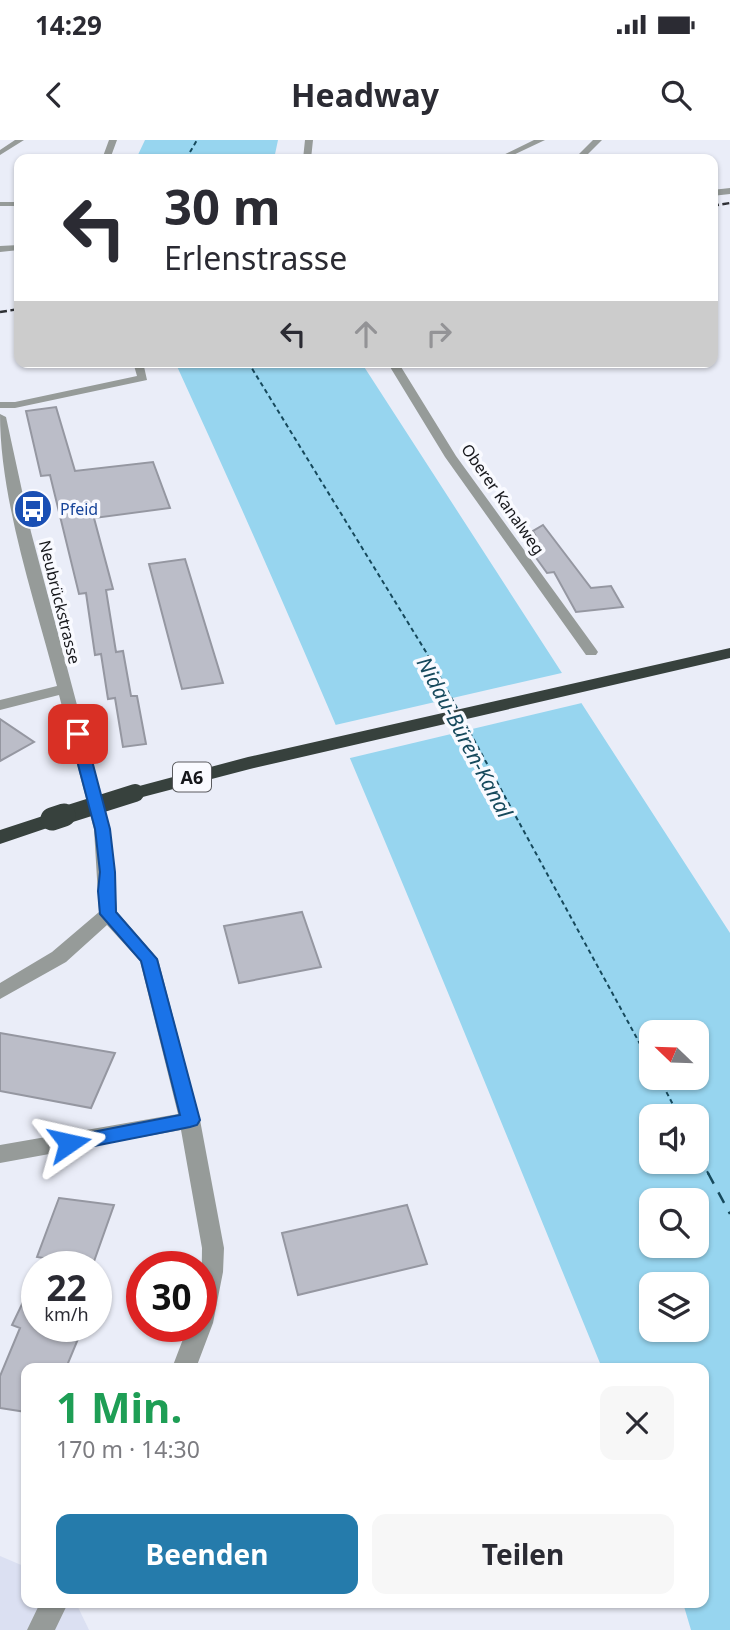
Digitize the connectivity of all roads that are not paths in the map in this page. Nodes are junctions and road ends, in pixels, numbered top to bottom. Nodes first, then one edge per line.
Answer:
1 (20, 140) edge
2 (541, 140) edge
3 (598, 140) edge
4 (0, 153) edge
5 (510, 154) edge
6 (583, 154) edge
7 (140, 368) edge
8 (396, 368) edge
9 (0, 405) edge
10 (0, 417) edge
11 (591, 652) dead end
12 (730, 653) edge
13 (65, 689) junction
14 (0, 705) edge
15 (0, 837) edge
16 (108, 914) junction
17 (0, 992) edge
18 (190, 1120) junction
19 (0, 1154) edge
20 (214, 1251) edge
21 (194, 1342) edge
22 (186, 1363) edge
23 (52, 1608) edge
24 (40, 1630) edge

1 - 4 lane
2 - 5 street
3 - 6 street
7 - 9 lane
8 - 11 street, Oberer Kanalweg
10 - 13 street, Neubrückstrasse
12 - 15 highway, A6, bridge
13 - 14 street, Neubrückstrasse
13 - 16 street
16 - 17 street
16 - 18 street
18 - 19 street
18 - 20 street
21 - 22 street
23 - 24 street

